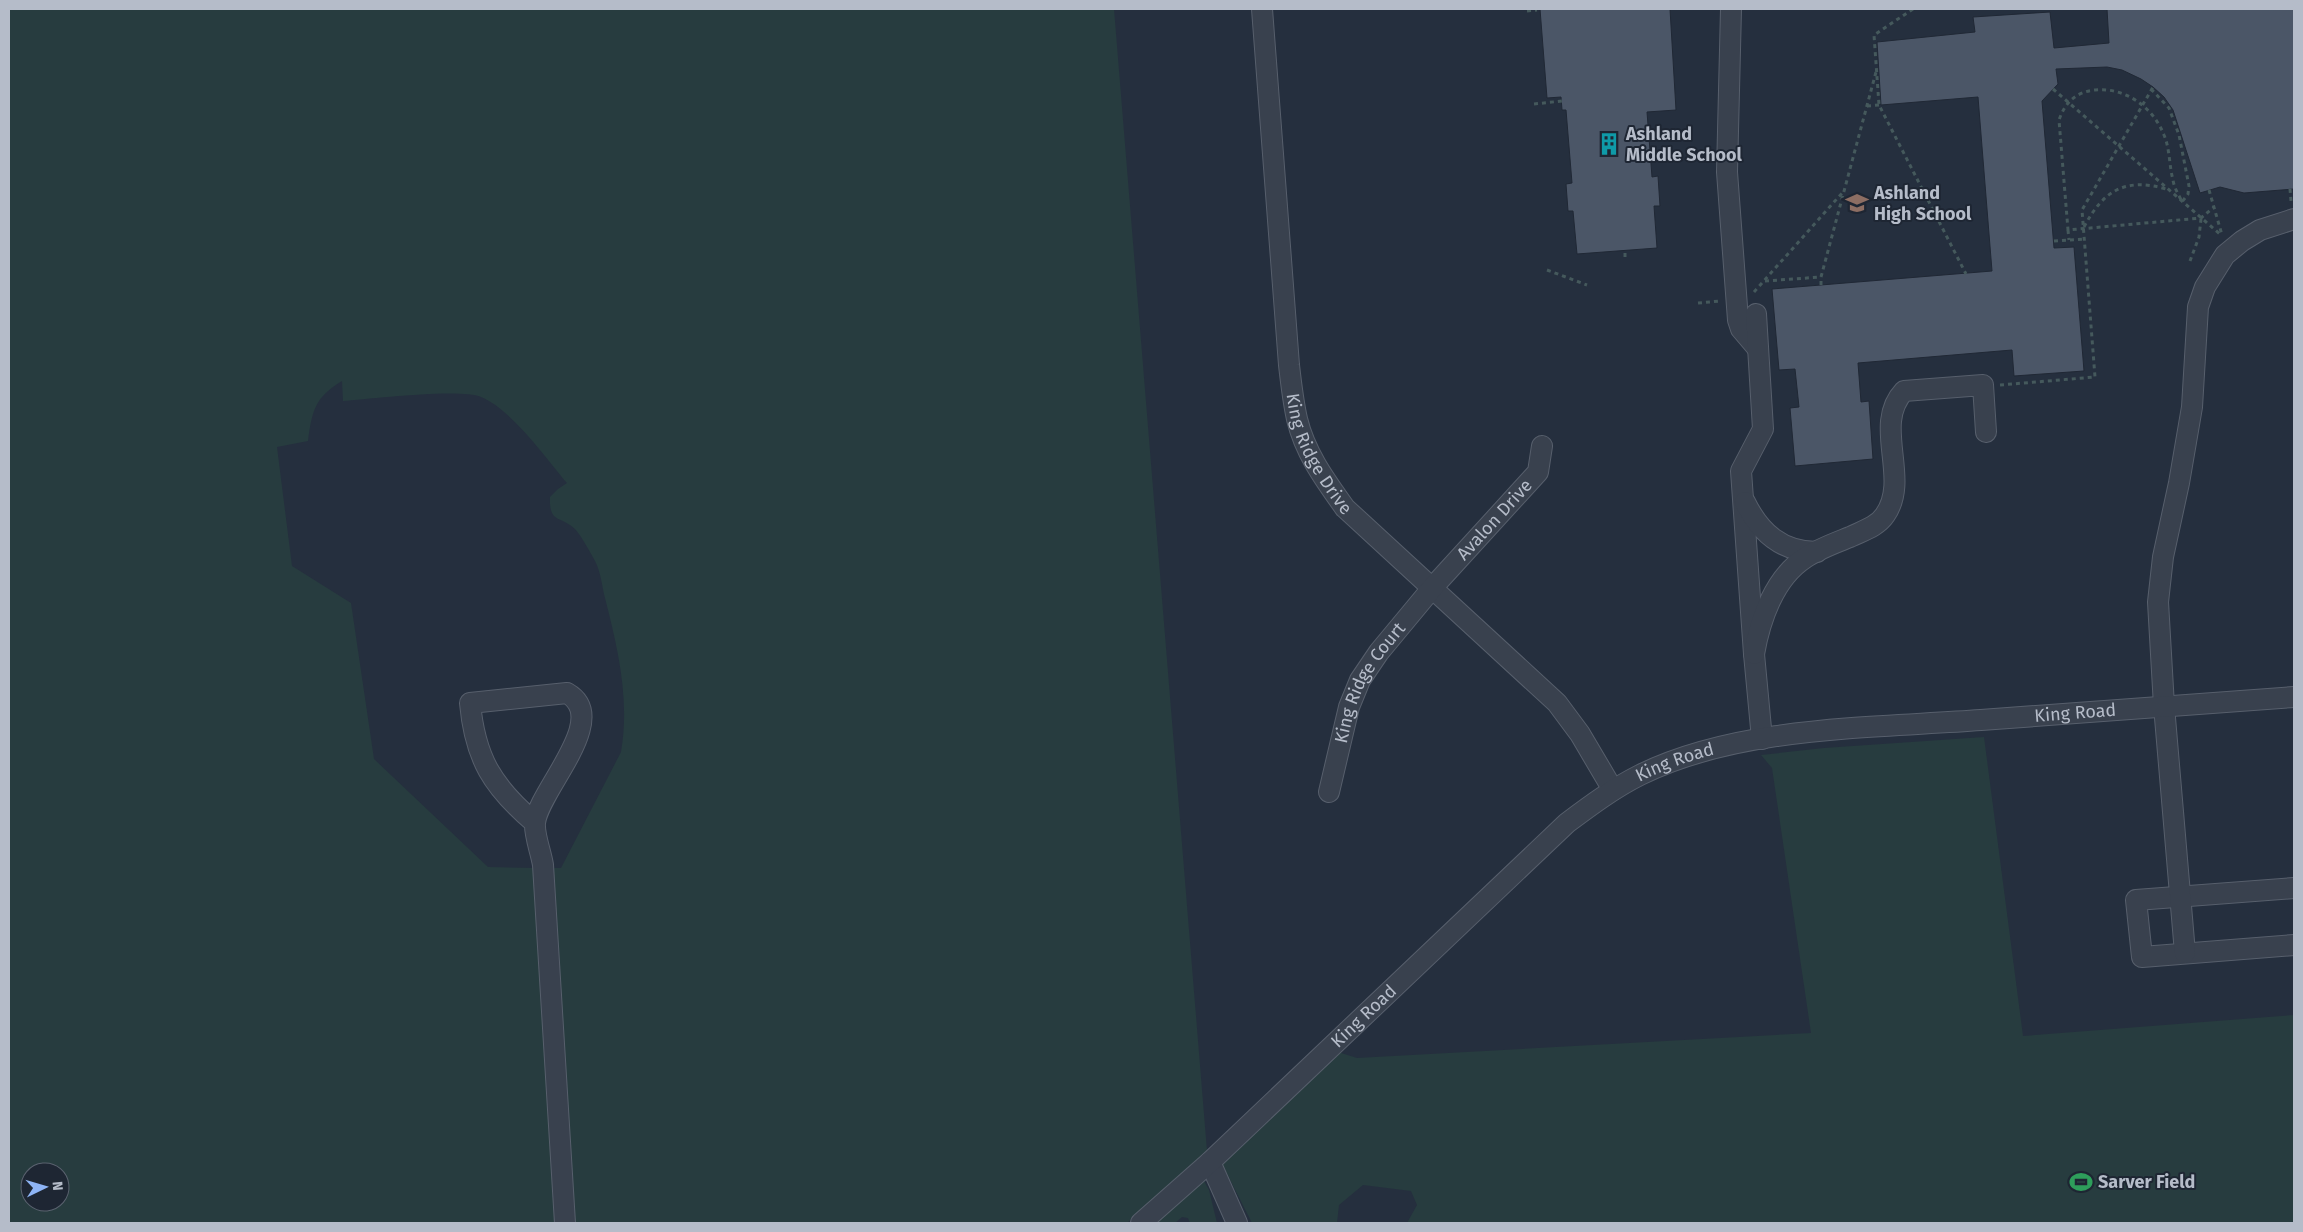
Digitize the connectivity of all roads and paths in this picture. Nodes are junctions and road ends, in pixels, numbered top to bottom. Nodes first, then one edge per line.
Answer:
1 (1262, 9) edge
2 (1731, 9) edge
3 (1913, 9) edge
4 (1537, 10) dead end
5 (1527, 11) dead end
6 (1878, 72) junction
7 (2053, 89) dead end
8 (1562, 101) dead end
9 (2068, 102) junction
10 (1534, 104) dead end
11 (2142, 105) junction
12 (1867, 106) junction
13 (1879, 106) junction
14 (2118, 146) junction
15 (2290, 189) dead end
16 (2169, 190) junction
17 (2209, 190) dead end
18 (1844, 192) junction
19 (2182, 202) junction
20 (2214, 207) junction
21 (2293, 212) edge
22 (2201, 218) junction
23 (2083, 229) junction
24 (2068, 230) junction
25 (2084, 239) junction
26 (2068, 240) junction
27 (2054, 241) dead end
28 (1625, 251) dead end
29 (1625, 257) dead end
30 (2190, 261) dead end
31 (1547, 270) dead end
32 (1966, 274) dead end
33 (1821, 277) junction
34 (1765, 281) junction
35 (1587, 285) dead end
36 (1821, 285) dead end
37 (1753, 293) dead end
38 (1723, 301) dead end
39 (1698, 303) dead end
40 (1756, 314) dead end
41 (1758, 349) junction
42 (1994, 386) dead end
43 (1986, 432) dead end
44 (1542, 446) dead end
45 (1743, 497) junction
46 (1816, 552) junction
47 (1433, 587) junction
48 (1754, 654) junction
49 (2294, 697) edge
50 (2164, 706) junction
51 (1762, 739) junction
52 (1613, 790) junction
53 (1329, 792) dead end
54 (535, 823) junction
55 (2294, 888) edge
56 (2180, 897) junction
57 (2294, 945) edge
58 (2185, 953) junction
59 (1207, 1164) junction
60 (566, 1223) edge
61 (1141, 1223) edge
62 (1237, 1223) edge

1 - 47 street, King Ridge Drive
2 - 41 street
3 - 6 path
4 - 5 path
6 - 12 path
6 - 13 path
7 - 9 path
8 - 10 path
9 - 11 path
9 - 14 path
9 - 24 path
11 - 14 path
11 - 19 path
11 - 19 path
12 - 13 path
12 - 18 path
13 - 32 path
14 - 16 path
14 - 23 path
15 - 21 path
16 - 19 path
16 - 23 path
17 - 20 path
18 - 33 path
18 - 34 path
19 - 22 path
20 - 22 path
20 - 22 path
21 - 50 street
22 - 23 path
22 - 30 path
23 - 24 path
23 - 25 path
24 - 26 path
25 - 26 path
25 - 42 path
26 - 27 path
28 - 29 path
31 - 35 path
33 - 34 path
33 - 36 path
34 - 37 path
38 - 39 path
40 - 41 street
41 - 45 street
43 - 46 street
44 - 47 street, Avalon Drive
45 - 46 street
45 - 48 street
46 - 48 street
47 - 52 street, King Ridge Drive
47 - 53 street, King Ridge Court
48 - 51 street
49 - 50 street, King Road
50 - 51 street, King Road
50 - 56 street
51 - 52 street, King Road
52 - 59 street, King Road
54 - 54 street
54 - 60 street
55 - 56 street
56 - 58 street
56 - 58 street
57 - 58 street
59 - 61 street, King Road
59 - 62 street

